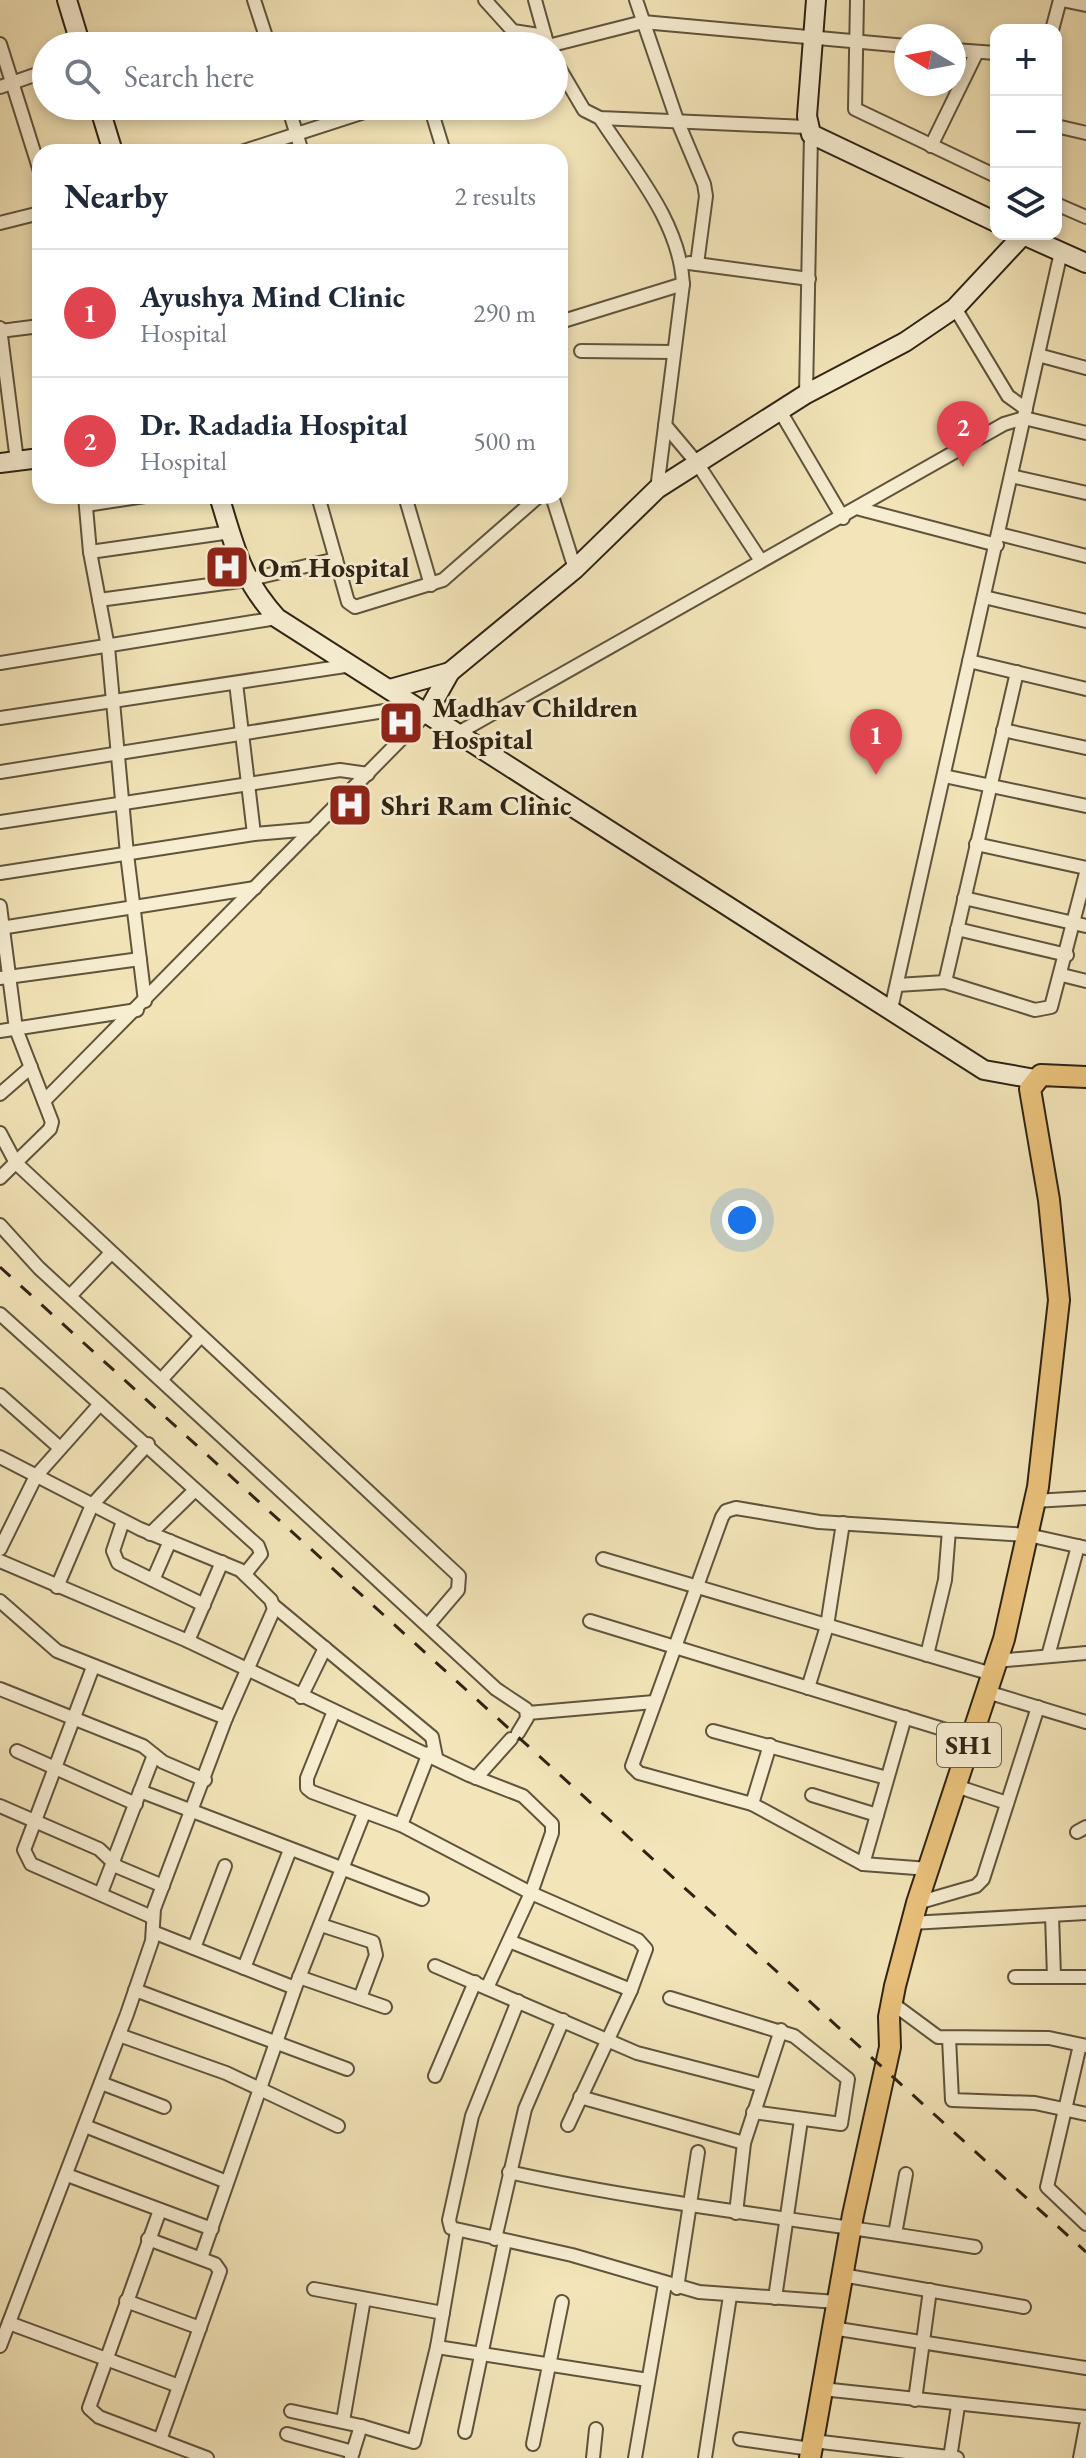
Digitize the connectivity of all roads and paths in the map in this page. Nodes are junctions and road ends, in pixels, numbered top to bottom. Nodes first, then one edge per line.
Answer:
1 (67, 0) edge
2 (254, 0) edge
3 (485, 0) edge
4 (535, 0) edge
5 (636, 0) edge
6 (816, 0) edge
7 (857, 0) edge
8 (1061, 0) edge
9 (1086, 5) edge
10 (643, 22) junction
11 (1054, 24) edge
12 (77, 32) edge
13 (264, 32) edge
14 (516, 32) edge
15 (544, 32) edge
16 (568, 38) edge
17 (814, 40) junction
18 (854, 43) junction
19 (0, 44) edge
20 (894, 45) edge
21 (966, 51) edge
22 (977, 52) junction
23 (990, 53) edge
24 (32, 76) edge
25 (568, 83) edge
26 (6, 85) edge
27 (600, 118) junction
28 (103, 120) edge
29 (292, 120) edge
30 (340, 120) edge
31 (434, 120) edge
32 (677, 120) junction
33 (1062, 127) edge
34 (809, 131) junction
35 (1086, 133) edge
36 (296, 134) junction
37 (111, 144) edge
38 (265, 144) edge
39 (299, 144) edge
40 (442, 144) edge
41 (931, 146) junction
42 (32, 151) edge
43 (990, 173) edge
44 (1062, 207) edge
45 (32, 215) edge
46 (1086, 217) edge
47 (990, 219) edge
48 (0, 223) edge
49 (1017, 240) edge
50 (1033, 240) edge
51 (1061, 252) junction
52 (682, 262) junction
53 (1086, 263) edge
54 (697, 264) junction
55 (809, 279) junction
56 (683, 284) junction
57 (955, 308) junction
58 (568, 320) edge
59 (32, 327) edge
60 (0, 330) edge
61 (581, 351) dead end
62 (674, 352) junction
63 (1038, 355) junction
64 (1086, 368) edge
65 (806, 394) junction
66 (780, 411) junction
67 (1025, 414) junction
68 (665, 425) junction
69 (1086, 433) edge
70 (32, 459) edge
71 (8, 462) edge
72 (697, 463) junction
73 (1011, 476) junction
74 (657, 489) junction
75 (1086, 493) edge
76 (86, 504) edge
77 (222, 504) edge
78 (320, 504) edge
79 (407, 504) edge
80 (530, 504) edge
81 (555, 504) edge
82 (860, 509) junction
83 (843, 518) junction
84 (231, 532) junction
85 (998, 540) junction
86 (90, 552) junction
87 (1086, 556) edge
88 (336, 559) junction
89 (761, 561) junction
90 (575, 569) junction
91 (247, 580) junction
92 (431, 585) junction
93 (984, 597) junction
94 (99, 600) junction
95 (277, 618) junction
96 (1086, 621) edge
97 (108, 647) junction
98 (969, 661) junction
99 (0, 663) edge
100 (352, 665) junction
101 (450, 672) junction
102 (1017, 672) junction
103 (236, 683) junction
104 (390, 689) junction
105 (1086, 689) edge
106 (113, 702) junction
107 (422, 710) junction
108 (0, 718) edge
109 (1003, 730) junction
110 (458, 733) junction
111 (242, 735) junction
112 (1086, 748) edge
113 (118, 755) junction
114 (0, 772) edge
115 (368, 774) junction
116 (944, 776) junction
117 (248, 784) junction
118 (989, 786) junction
119 (122, 803) junction
120 (1086, 806) edge
121 (0, 822) edge
122 (313, 829) junction
123 (254, 834) junction
124 (976, 844) junction
125 (127, 854) junction
126 (1086, 871) edge
127 (0, 873) edge
128 (255, 888) junction
129 (964, 898) junction
130 (0, 906) edge
131 (134, 907) junction
132 (1080, 925) edge
133 (2, 927) edge
134 (957, 929) junction
135 (1067, 955) junction
136 (140, 959) junction
137 (1062, 975) junction
138 (5, 977) edge
139 (1086, 981) edge
140 (945, 982) junction
141 (897, 985) junction
142 (141, 1006) junction
143 (891, 1009) junction
144 (16, 1029) junction
145 (0, 1031) edge
146 (31, 1067) junction
147 (1086, 1077) edge
148 (1035, 1079) junction
149 (0, 1094) edge
150 (44, 1101) junction
151 (0, 1133) edge
152 (16, 1163) junction
153 (0, 1178) edge
154 (0, 1225) edge
155 (111, 1253) junction
156 (70, 1296) junction
157 (1, 1318) edge
158 (200, 1337) junction
159 (161, 1380) junction
160 (5, 1400) edge
161 (100, 1404) junction
162 (0, 1415) edge
163 (148, 1444) junction
164 (60, 1448) junction
165 (0, 1457) edge
166 (36, 1476) junction
167 (195, 1490) junction
168 (1086, 1498) edge
169 (1034, 1501) junction
170 (92, 1505) junction
171 (123, 1521) junction
172 (843, 1523) junction
173 (4, 1530) edge
174 (949, 1530) junction
175 (150, 1534) junction
176 (1028, 1535) junction
177 (170, 1541) junction
178 (1082, 1547) edge
179 (0, 1549) edge
180 (603, 1559) dead end
181 (0, 1561) edge
182 (222, 1562) junction
183 (245, 1574) junction
184 (153, 1580) junction
185 (697, 1586) junction
186 (57, 1587) junction
187 (0, 1601) edge
188 (204, 1605) junction
189 (273, 1605) junction
190 (590, 1621) dead end
191 (429, 1624) junction
192 (827, 1626) junction
193 (188, 1641) junction
194 (325, 1648) junction
195 (676, 1648) junction
196 (1086, 1653) edge
197 (927, 1655) junction
198 (1048, 1656) junction
199 (93, 1667) junction
200 (246, 1670) junction
201 (992, 1676) junction
202 (808, 1688) junction
203 (0, 1689) edge
204 (301, 1697) junction
205 (654, 1702) junction
206 (1038, 1707) junction
207 (523, 1708) junction
208 (334, 1711) junction
209 (905, 1717) junction
210 (226, 1718) junction
211 (74, 1719) junction
212 (1086, 1722) edge
213 (713, 1731) dead end
214 (972, 1738) junction
215 (770, 1745) junction
216 (17, 1751) dead end
217 (154, 1755) junction
218 (432, 1755) junction
219 (55, 1768) junction
220 (887, 1778) junction
221 (205, 1780) junction
222 (487, 1782) junction
223 (956, 1786) junction
224 (812, 1795) dead end
225 (138, 1797) junction
226 (1007, 1803) junction
227 (752, 1804) junction
228 (0, 1806) edge
229 (193, 1811) junction
230 (364, 1813) junction
231 (877, 1815) junction
232 (34, 1821) junction
233 (401, 1825) junction
234 (290, 1850) junction
235 (113, 1863) junction
236 (863, 1864) junction
237 (225, 1866) dead end
238 (342, 1868) junction
239 (929, 1869) junction
240 (163, 1886) junction
241 (101, 1893) junction
242 (531, 1893) junction
243 (422, 1899) dead end
244 (917, 1903) junction
245 (1086, 1913) edge
246 (1052, 1915) junction
247 (152, 1917) junction
248 (911, 1923) junction
249 (321, 1925) junction
250 (153, 1932) junction
251 (509, 1941) junction
252 (194, 1948) junction
253 (435, 1966) dead end
254 (244, 1968) junction
255 (1015, 1977) dead end
256 (1054, 1977) junction
257 (1086, 1977) edge
258 (475, 1982) junction
259 (297, 1983) junction
260 (487, 1988) junction
261 (135, 1990) junction
262 (631, 1990) junction
263 (360, 1998) junction
264 (670, 1998) dead end
265 (518, 2001) junction
266 (892, 2003) junction
267 (385, 2007) dead end
268 (563, 2020) junction
269 (781, 2030) junction
270 (119, 2035) junction
271 (949, 2038) junction
272 (276, 2041) junction
273 (608, 2042) junction
274 (1083, 2046) edge
275 (347, 2069) dead end
276 (435, 2076) dead end
277 (101, 2083) junction
278 (761, 2085) junction
279 (259, 2089) junction
280 (580, 2097) junction
281 (164, 2107) dead end
282 (1064, 2109) junction
283 (753, 2112) junction
284 (1086, 2114) edge
285 (801, 2120) junction
286 (568, 2125) dead end
287 (85, 2126) junction
288 (338, 2126) dead end
289 (744, 2143) junction
290 (698, 2152) dead end
291 (509, 2172) junction
292 (906, 2174) dead end
293 (67, 2175) junction
294 (227, 2182) junction
295 (690, 2206) junction
296 (160, 2210) junction
297 (736, 2213) junction
298 (786, 2220) junction
299 (1086, 2224) edge
300 (851, 2226) junction
301 (212, 2229) junction
302 (457, 2231) junction
303 (895, 2234) junction
304 (148, 2239) junction
305 (500, 2240) junction
306 (975, 2247) dead end
307 (201, 2258) junction
308 (842, 2275) junction
309 (671, 2286) junction
310 (314, 2289) dead end
311 (930, 2290) junction
312 (730, 2296) junction
313 (775, 2298) junction
314 (364, 2299) junction
315 (126, 2301) junction
316 (562, 2302) dead end
317 (837, 2302) junction
318 (1024, 2307) dead end
319 (443, 2313) junction
320 (9, 2323) junction
321 (200, 2328) junction
322 (832, 2328) junction
323 (923, 2343) junction
324 (0, 2346) edge
325 (437, 2347) junction
326 (481, 2354) junction
327 (105, 2359) junction
328 (550, 2364) junction
329 (1086, 2368) edge
330 (648, 2380) junction
331 (179, 2386) junction
332 (822, 2389) junction
333 (915, 2400) junction
334 (958, 2406) junction
335 (291, 2411) dead end
336 (1086, 2417) edge
337 (343, 2421) junction
338 (361, 2426) junction
339 (1086, 2426) edge
340 (596, 2429) dead end
341 (465, 2432) dead end
342 (287, 2434) dead end
343 (740, 2439) dead end
344 (160, 2440) junction
345 (533, 2444) dead end
346 (811, 2450) edge
347 (352, 2455) edge
348 (207, 2458) edge
349 (593, 2458) edge
350 (635, 2458) edge
351 (705, 2458) edge
352 (950, 2458) edge
353 (957, 2458) edge
354 (1080, 2458) edge

1 - 12 street
2 - 13 street
3 - 14 street
4 - 15 street
5 - 10 street
6 - 17 street
7 - 18 street
8 - 9 street
8 - 11 street
10 - 16 street
10 - 17 street
10 - 32 street
17 - 18 street
17 - 34 street
18 - 20 street
18 - 41 street
19 - 26 street
21 - 22 street
22 - 23 street
22 - 41 street
24 - 26 street
25 - 27 street
26 - 42 street
27 - 32 street
27 - 52 street
28 - 37 street
29 - 36 street
30 - 36 street
31 - 40 street
32 - 34 street
32 - 54 street
33 - 35 street
34 - 47 street
34 - 55 street
36 - 38 street
36 - 39 street
41 - 43 street
44 - 46 street
45 - 48 street
49 - 57 street
50 - 51 street
51 - 53 street
51 - 63 street
52 - 54 street
52 - 56 street
54 - 55 street
55 - 65 street
56 - 58 street
56 - 62 street
57 - 65 street
57 - 67 street
59 - 60 street
60 - 71 street
61 - 62 street
62 - 68 street
63 - 64 street
63 - 67 street
65 - 66 street
66 - 72 street
66 - 83 street
67 - 69 street
67 - 73 street
67 - 82 street
68 - 72 street
68 - 74 street
70 - 71 street
72 - 74 street
72 - 89 street
73 - 75 street
73 - 85 street
74 - 90 street
76 - 86 street
77 - 84 street
78 - 88 street
79 - 92 street
80 - 92 street
81 - 90 street
82 - 83 street
82 - 85 street
83 - 89 street
84 - 86 street
84 - 91 street
85 - 87 street
85 - 93 street
86 - 94 street
88 - 91 street
88 - 92 street
89 - 110 street
90 - 101 street
91 - 94 street
91 - 95 street
93 - 96 street
93 - 98 street
94 - 97 street
95 - 97 street
95 - 100 street
97 - 99 street
97 - 106 street
98 - 102 street
98 - 116 street
100 - 103 street
100 - 104 street
101 - 104 street
101 - 107 street
102 - 105 street
102 - 109 street
103 - 106 street
103 - 111 street
104 - 107 street
106 - 108 street
106 - 113 street
107 - 110 street
107 - 111 street
107 - 115 street
109 - 112 street
109 - 118 street
110 - 143 street
111 - 113 street
111 - 117 street
113 - 114 street
113 - 119 street
115 - 117 street
115 - 122 street
116 - 118 street
116 - 141 street
117 - 119 street
117 - 123 street
118 - 120 street
118 - 124 street
119 - 121 street
119 - 125 street
122 - 123 street
122 - 128 street
123 - 125 street
124 - 126 street
124 - 129 street
125 - 127 street
125 - 131 street
126 - 132 street
128 - 131 street
128 - 142 street
129 - 132 street
129 - 134 street
130 - 133 street
131 - 133 street
131 - 136 street
132 - 135 street
133 - 138 street
134 - 135 street
134 - 140 street
135 - 137 street
136 - 138 street
136 - 142 street
137 - 139 street
137 - 140 street
138 - 144 street
140 - 141 street
141 - 143 street
142 - 144 street
142 - 150 street
143 - 148 street
144 - 145 street
144 - 146 street
146 - 149 street
146 - 150 street
147 - 148 main road
148 - 169 main road, SH1
150 - 152 street
151 - 152 street
152 - 153 street
152 - 155 street
154 - 156 street
155 - 156 street
155 - 158 street
156 - 159 street
157 - 161 street
158 - 159 street
158 - 191 street
159 - 191 street
160 - 162 street
160 - 164 street
161 - 163 street
161 - 164 street
163 - 167 street
163 - 170 street
164 - 166 street
165 - 166 street
166 - 170 street
166 - 173 street
167 - 175 street
167 - 183 street
168 - 169 street
169 - 176 main road, SH1
170 - 171 street
170 - 186 street
171 - 175 street
171 - 184 street
172 - 174 street
172 - 185 street
172 - 192 street
173 - 179 street
174 - 176 street
174 - 197 street
175 - 177 street
176 - 178 street
176 - 201 main road, SH1
177 - 182 street
177 - 184 street
178 - 198 street
180 - 185 street
181 - 186 street
182 - 183 street
182 - 188 street
183 - 189 street
184 - 188 street
185 - 192 street
185 - 195 street
186 - 193 street
187 - 199 street
188 - 193 street
189 - 194 street
189 - 200 street
190 - 195 street
191 - 207 street
192 - 197 street
192 - 202 street
193 - 200 street
194 - 204 street
194 - 218 street
195 - 202 street
195 - 205 street
196 - 198 street
197 - 201 street
198 - 201 street
199 - 210 street
199 - 211 street
200 - 204 street
200 - 210 street
201 - 206 street
201 - 214 main road, SH1
202 - 209 street
203 - 211 street
204 - 208 street
205 - 207 street
205 - 227 street
206 - 212 street
206 - 226 street
207 - 222 street
208 - 218 street
208 - 230 street
209 - 214 street
209 - 220 street
210 - 221 street
211 - 217 street
211 - 219 street
213 - 215 street
214 - 223 main road, SH1
215 - 220 street
215 - 227 street
216 - 219 street
217 - 221 street
217 - 225 street
218 - 222 street
218 - 233 street
219 - 225 street
219 - 232 street
220 - 231 street
221 - 229 street
222 - 242 street
223 - 226 street
223 - 239 main road, SH1
224 - 231 street
225 - 229 street
225 - 235 street
226 - 244 street
227 - 236 street
228 - 232 street
229 - 234 street
229 - 240 street
230 - 233 street
230 - 238 street
231 - 236 street
232 - 235 street
232 - 241 street
233 - 242 street
234 - 238 street
234 - 254 street
235 - 240 street
235 - 241 street
236 - 239 street
237 - 252 street
238 - 243 street
238 - 249 street
239 - 244 main road, SH1
240 - 247 street
241 - 247 street
242 - 251 street
242 - 262 street
244 - 248 main road, SH1
245 - 246 street
246 - 248 street
246 - 256 street
247 - 250 street
248 - 266 main road, SH1
249 - 259 street
249 - 263 street
250 - 252 street
250 - 261 street
251 - 260 street
251 - 262 street
252 - 254 street
253 - 258 street
254 - 259 street
255 - 256 street
256 - 257 street
258 - 260 street
258 - 276 street
259 - 263 street
259 - 272 street
260 - 265 street
261 - 270 street
261 - 272 street
262 - 273 street
263 - 267 street
264 - 269 street
265 - 268 street
265 - 302 street
266 - 271 street
266 - 300 main road, SH1
268 - 273 street
268 - 291 street
269 - 278 street
269 - 285 street
270 - 277 street
270 - 279 street
271 - 274 street
271 - 282 street
272 - 275 street
272 - 279 street
273 - 278 street
273 - 280 street
274 - 282 street
277 - 281 street
277 - 287 street
278 - 283 street
279 - 288 street
279 - 294 street
280 - 286 street
280 - 289 street
282 - 284 street
282 - 299 street
283 - 285 street
283 - 289 street
285 - 298 street
287 - 293 street
287 - 294 street
289 - 297 street
290 - 295 street
291 - 295 street
291 - 305 street
292 - 303 street
293 - 296 street
293 - 320 street
294 - 301 street
295 - 297 street
295 - 309 street
296 - 301 street
296 - 304 street
297 - 298 street
298 - 300 street
298 - 313 street
300 - 303 street
300 - 308 main road, SH1
301 - 307 street
302 - 305 street
302 - 319 street
303 - 306 street
304 - 307 street
304 - 315 street
305 - 309 street
305 - 326 street
307 - 321 street
308 - 311 street
308 - 317 main road, SH1
309 - 312 street
309 - 330 street
310 - 314 street
311 - 318 street
311 - 323 street
312 - 313 street
312 - 351 street
313 - 317 street
314 - 319 street
314 - 337 street
315 - 321 street
315 - 327 street
316 - 328 street
317 - 322 main road, SH1
319 - 325 street
320 - 324 street
320 - 327 street
321 - 331 street
322 - 323 street
322 - 332 main road, SH1
323 - 329 street
323 - 333 street
325 - 326 street
325 - 338 street
326 - 328 street
326 - 341 street
327 - 331 street
327 - 344 street
328 - 330 street
328 - 345 street
330 - 350 street
331 - 344 street
332 - 333 street
332 - 346 main road, SH1
333 - 334 street
334 - 336 street
334 - 352 street
335 - 337 street
337 - 338 street
338 - 347 street
339 - 354 street
340 - 349 street
342 - 347 street
343 - 346 street
344 - 348 street
346 - 352 street
352 - 353 street

